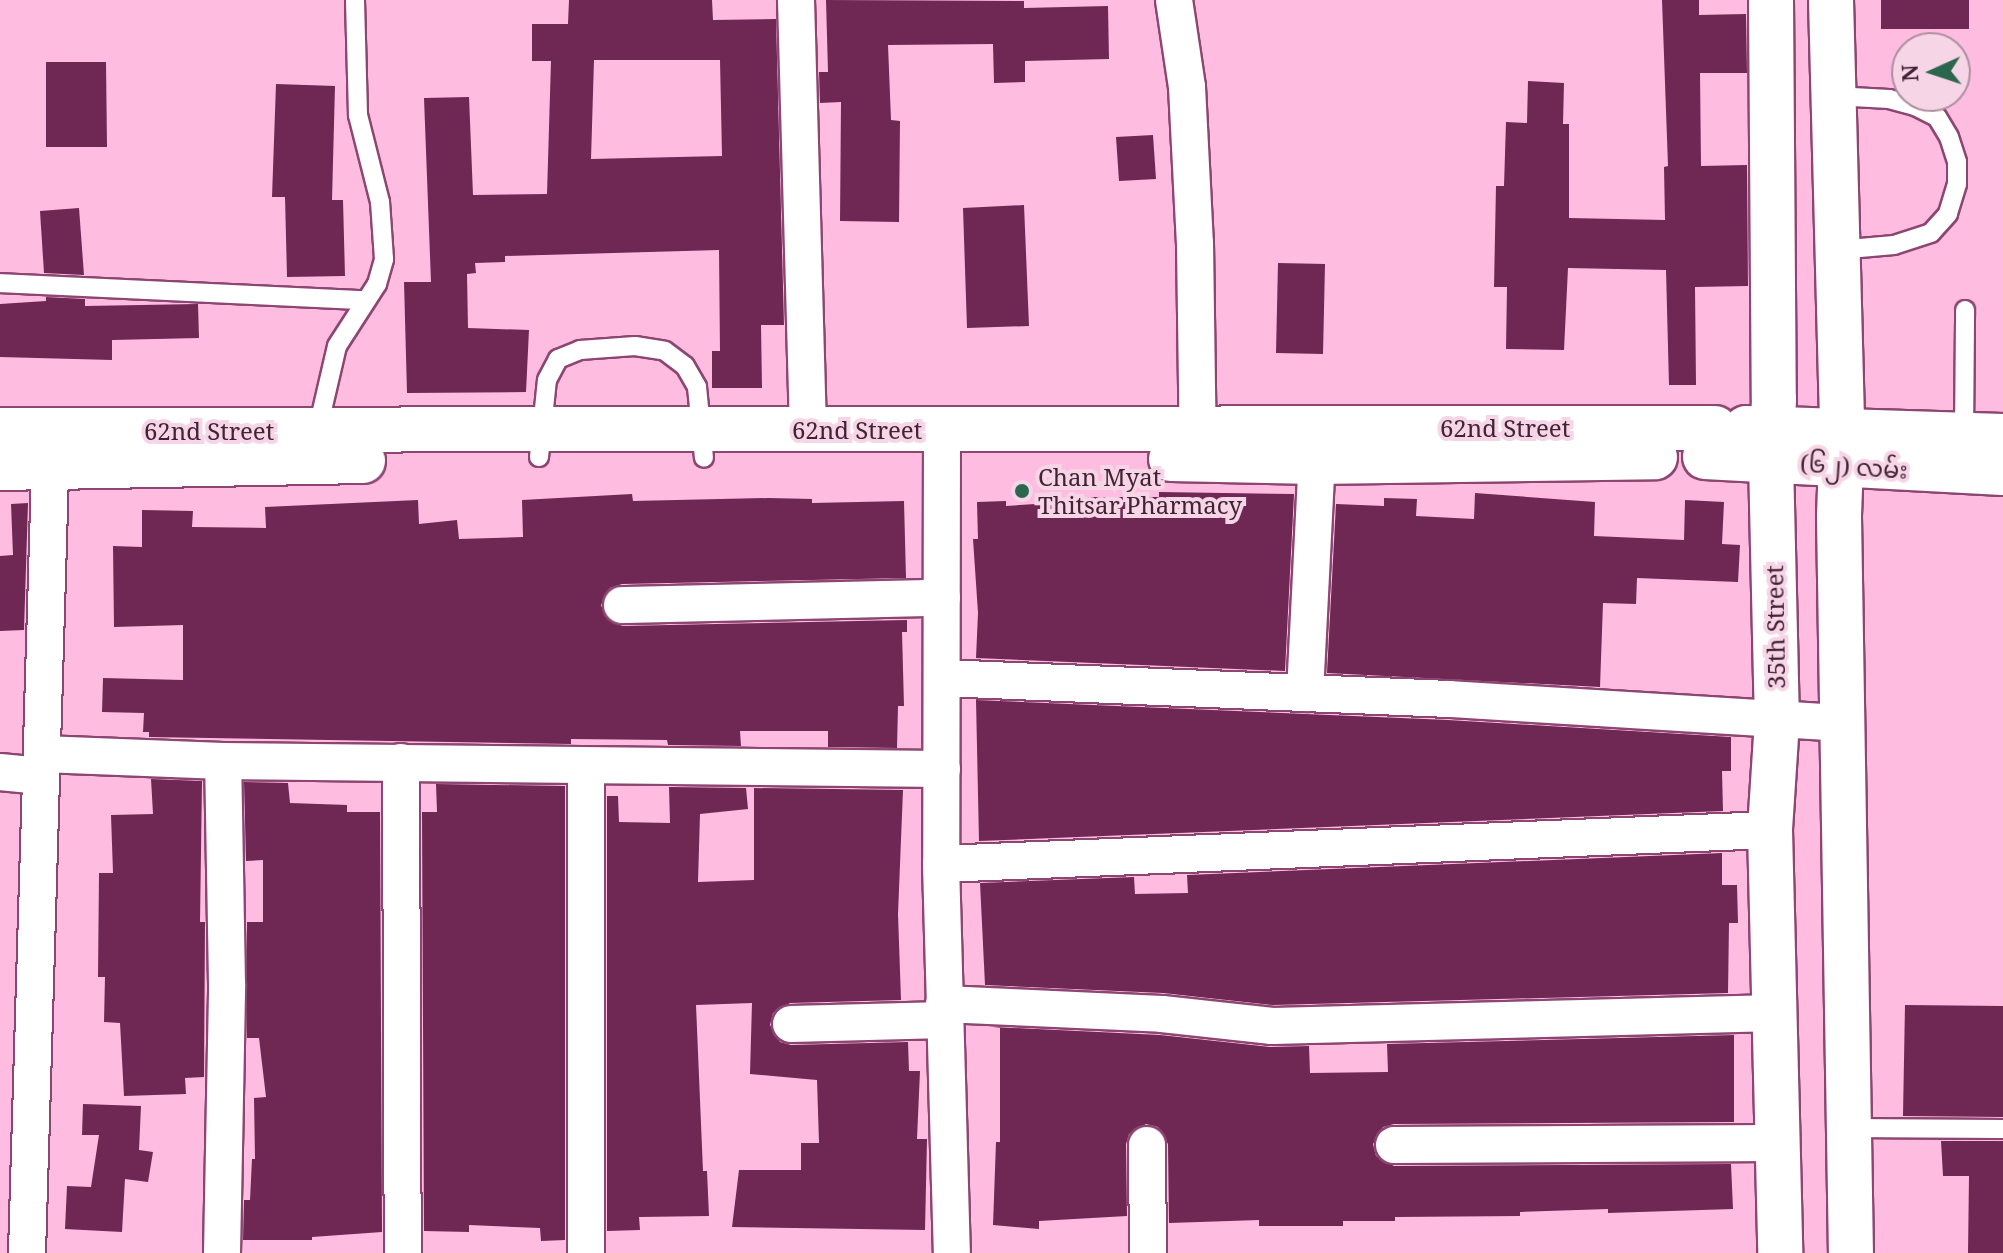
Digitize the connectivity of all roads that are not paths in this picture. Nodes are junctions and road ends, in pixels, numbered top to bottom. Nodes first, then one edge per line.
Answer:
1 (355, 0) edge
2 (796, 0) edge
3 (1174, 0) edge
4 (1771, 0) edge
5 (1831, 0) edge
6 (1834, 96) junction
7 (1837, 250) junction
8 (0, 283) edge
9 (366, 300) junction
10 (1965, 310) dead end
11 (0, 430) edge
12 (808, 430) junction
13 (1984, 435) edge
14 (1710, 442) joint
15 (539, 444) junction
16 (704, 444) junction
17 (942, 444) junction
18 (1198, 444) junction
19 (1317, 445) junction
20 (1772, 445) junction
21 (317, 447) junction
22 (50, 449) junction
23 (1841, 450) junction
24 (0, 468) edge
25 (2003, 473) edge
26 (942, 598) junction
27 (622, 605) dead end
28 (942, 678) junction
29 (1305, 693) junction
30 (1777, 721) junction
31 (1842, 723) junction
32 (223, 761) junction
33 (401, 762) junction
34 (42, 765) junction
35 (586, 766) junction
36 (942, 769) junction
37 (0, 772) edge
38 (1770, 830) junction
39 (941, 864) junction
40 (944, 1012) junction
41 (1776, 1013) junction
42 (791, 1024) dead end
43 (16, 1060) edge
44 (1847, 1128) junction
45 (2003, 1129) edge
46 (1777, 1143) junction
47 (1147, 1145) dead end
48 (1394, 1145) dead end
49 (27, 1253) edge
50 (222, 1253) edge
51 (403, 1253) edge
52 (586, 1253) edge
53 (952, 1253) edge
54 (1148, 1253) edge
55 (1780, 1253) edge
56 (1851, 1253) edge

1 - 9 lane
2 - 12 street
3 - 18 street
4 - 20 main road, 35th Street
5 - 6 main road
6 - 7 main road
6 - 7 lane
7 - 23 main road
8 - 9 lane
9 - 21 lane
10 - 13 lane
11 - 22 main road, 62nd Street
12 - 16 main road, 62nd Street
12 - 17 main road, 62nd Street
13 - 23 main road, (၆၂) လမ်း
14 - 19 main road, 62nd Street
14 - 20 main road, (၆၂) လမ်း
15 - 16 main road, 62nd Street
15 - 16 lane
15 - 21 main road, 62nd Street
16 - 17 main road, 62nd Street
17 - 18 main road, 62nd Street
17 - 26 street
18 - 19 main road, 62nd Street
19 - 29 street
20 - 23 main road, (၆၂) လမ်း
20 - 30 main road, 35th Street
21 - 22 main road, 62nd Street
22 - 24 main road, 62nd Street
22 - 34 street
23 - 25 main road, (၆၂) လမ်း
23 - 31 main road
26 - 27 street
26 - 28 street
28 - 29 street
28 - 36 street
29 - 30 street
30 - 31 street
30 - 38 main road, 35th Street
31 - 44 main road
32 - 33 street
32 - 34 street
32 - 50 street
33 - 35 street
33 - 51 street
34 - 37 street
34 - 43 street
35 - 36 street
35 - 52 street
36 - 39 street
38 - 39 street
38 - 41 main road, 35th Street
39 - 40 street
40 - 41 street
40 - 42 street
40 - 53 street
41 - 46 main road, 35th Street
43 - 49 street
44 - 45 lane
44 - 56 main road
46 - 48 street
46 - 55 main road, 35th Street
47 - 54 street

